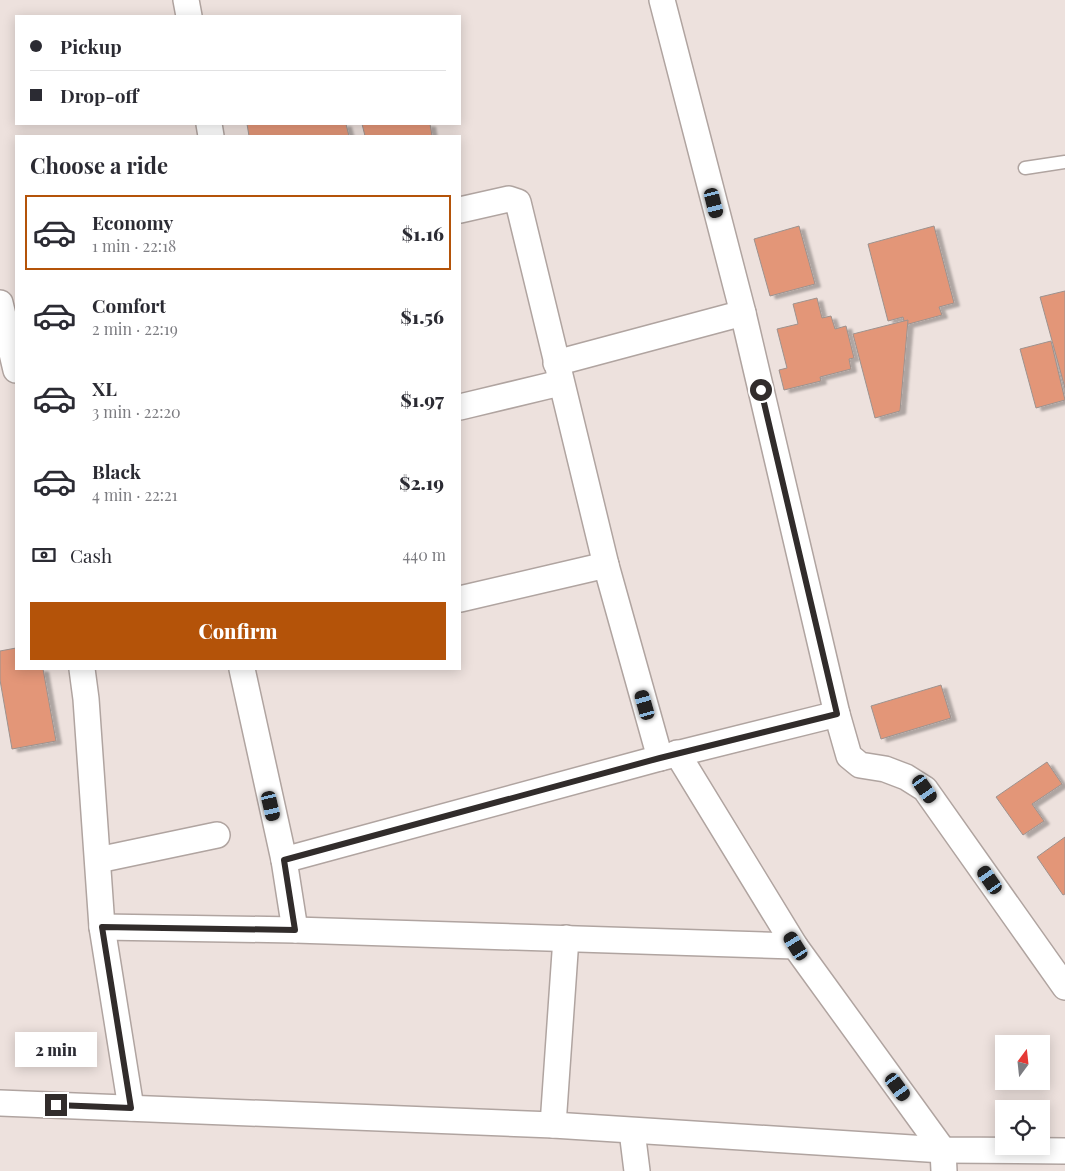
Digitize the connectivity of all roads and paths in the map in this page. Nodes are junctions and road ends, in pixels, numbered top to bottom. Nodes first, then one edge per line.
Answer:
1 (186, 0) edge
2 (662, 0) edge
3 (189, 15) edge
4 (1065, 162) edge
5 (1025, 168) dead end
6 (461, 210) edge
7 (6, 308) edge
8 (743, 313) junction
9 (15, 364) edge
10 (558, 373) junction
11 (461, 407) edge
12 (606, 565) junction
13 (461, 600) edge
14 (82, 670) edge
15 (242, 670) edge
16 (837, 714) junction
17 (668, 756) junction
18 (217, 835) dead end
19 (98, 860) junction
20 (284, 860) junction
21 (102, 927) junction
22 (295, 930) junction
23 (566, 938) junction
24 (796, 946) junction
25 (1065, 987) edge
26 (0, 1103) edge
27 (131, 1108) junction
28 (553, 1125) junction
29 (632, 1131) junction
30 (1065, 1151) edge
31 (943, 1161) edge
32 (637, 1171) edge

1 - 3 street
2 - 8 street
4 - 5 lane
6 - 10 street
7 - 9 street
8 - 10 street
8 - 16 street
10 - 11 street
10 - 12 street
12 - 13 street
12 - 17 street
14 - 19 street
15 - 20 street
16 - 17 street
16 - 25 street
17 - 20 street
17 - 24 street
18 - 19 street
19 - 21 street
20 - 22 street
21 - 22 street
21 - 27 street
22 - 23 street
23 - 24 street
23 - 28 street
24 - 31 street
26 - 27 street
27 - 28 street
28 - 29 street
29 - 31 street
29 - 32 street
30 - 31 street

